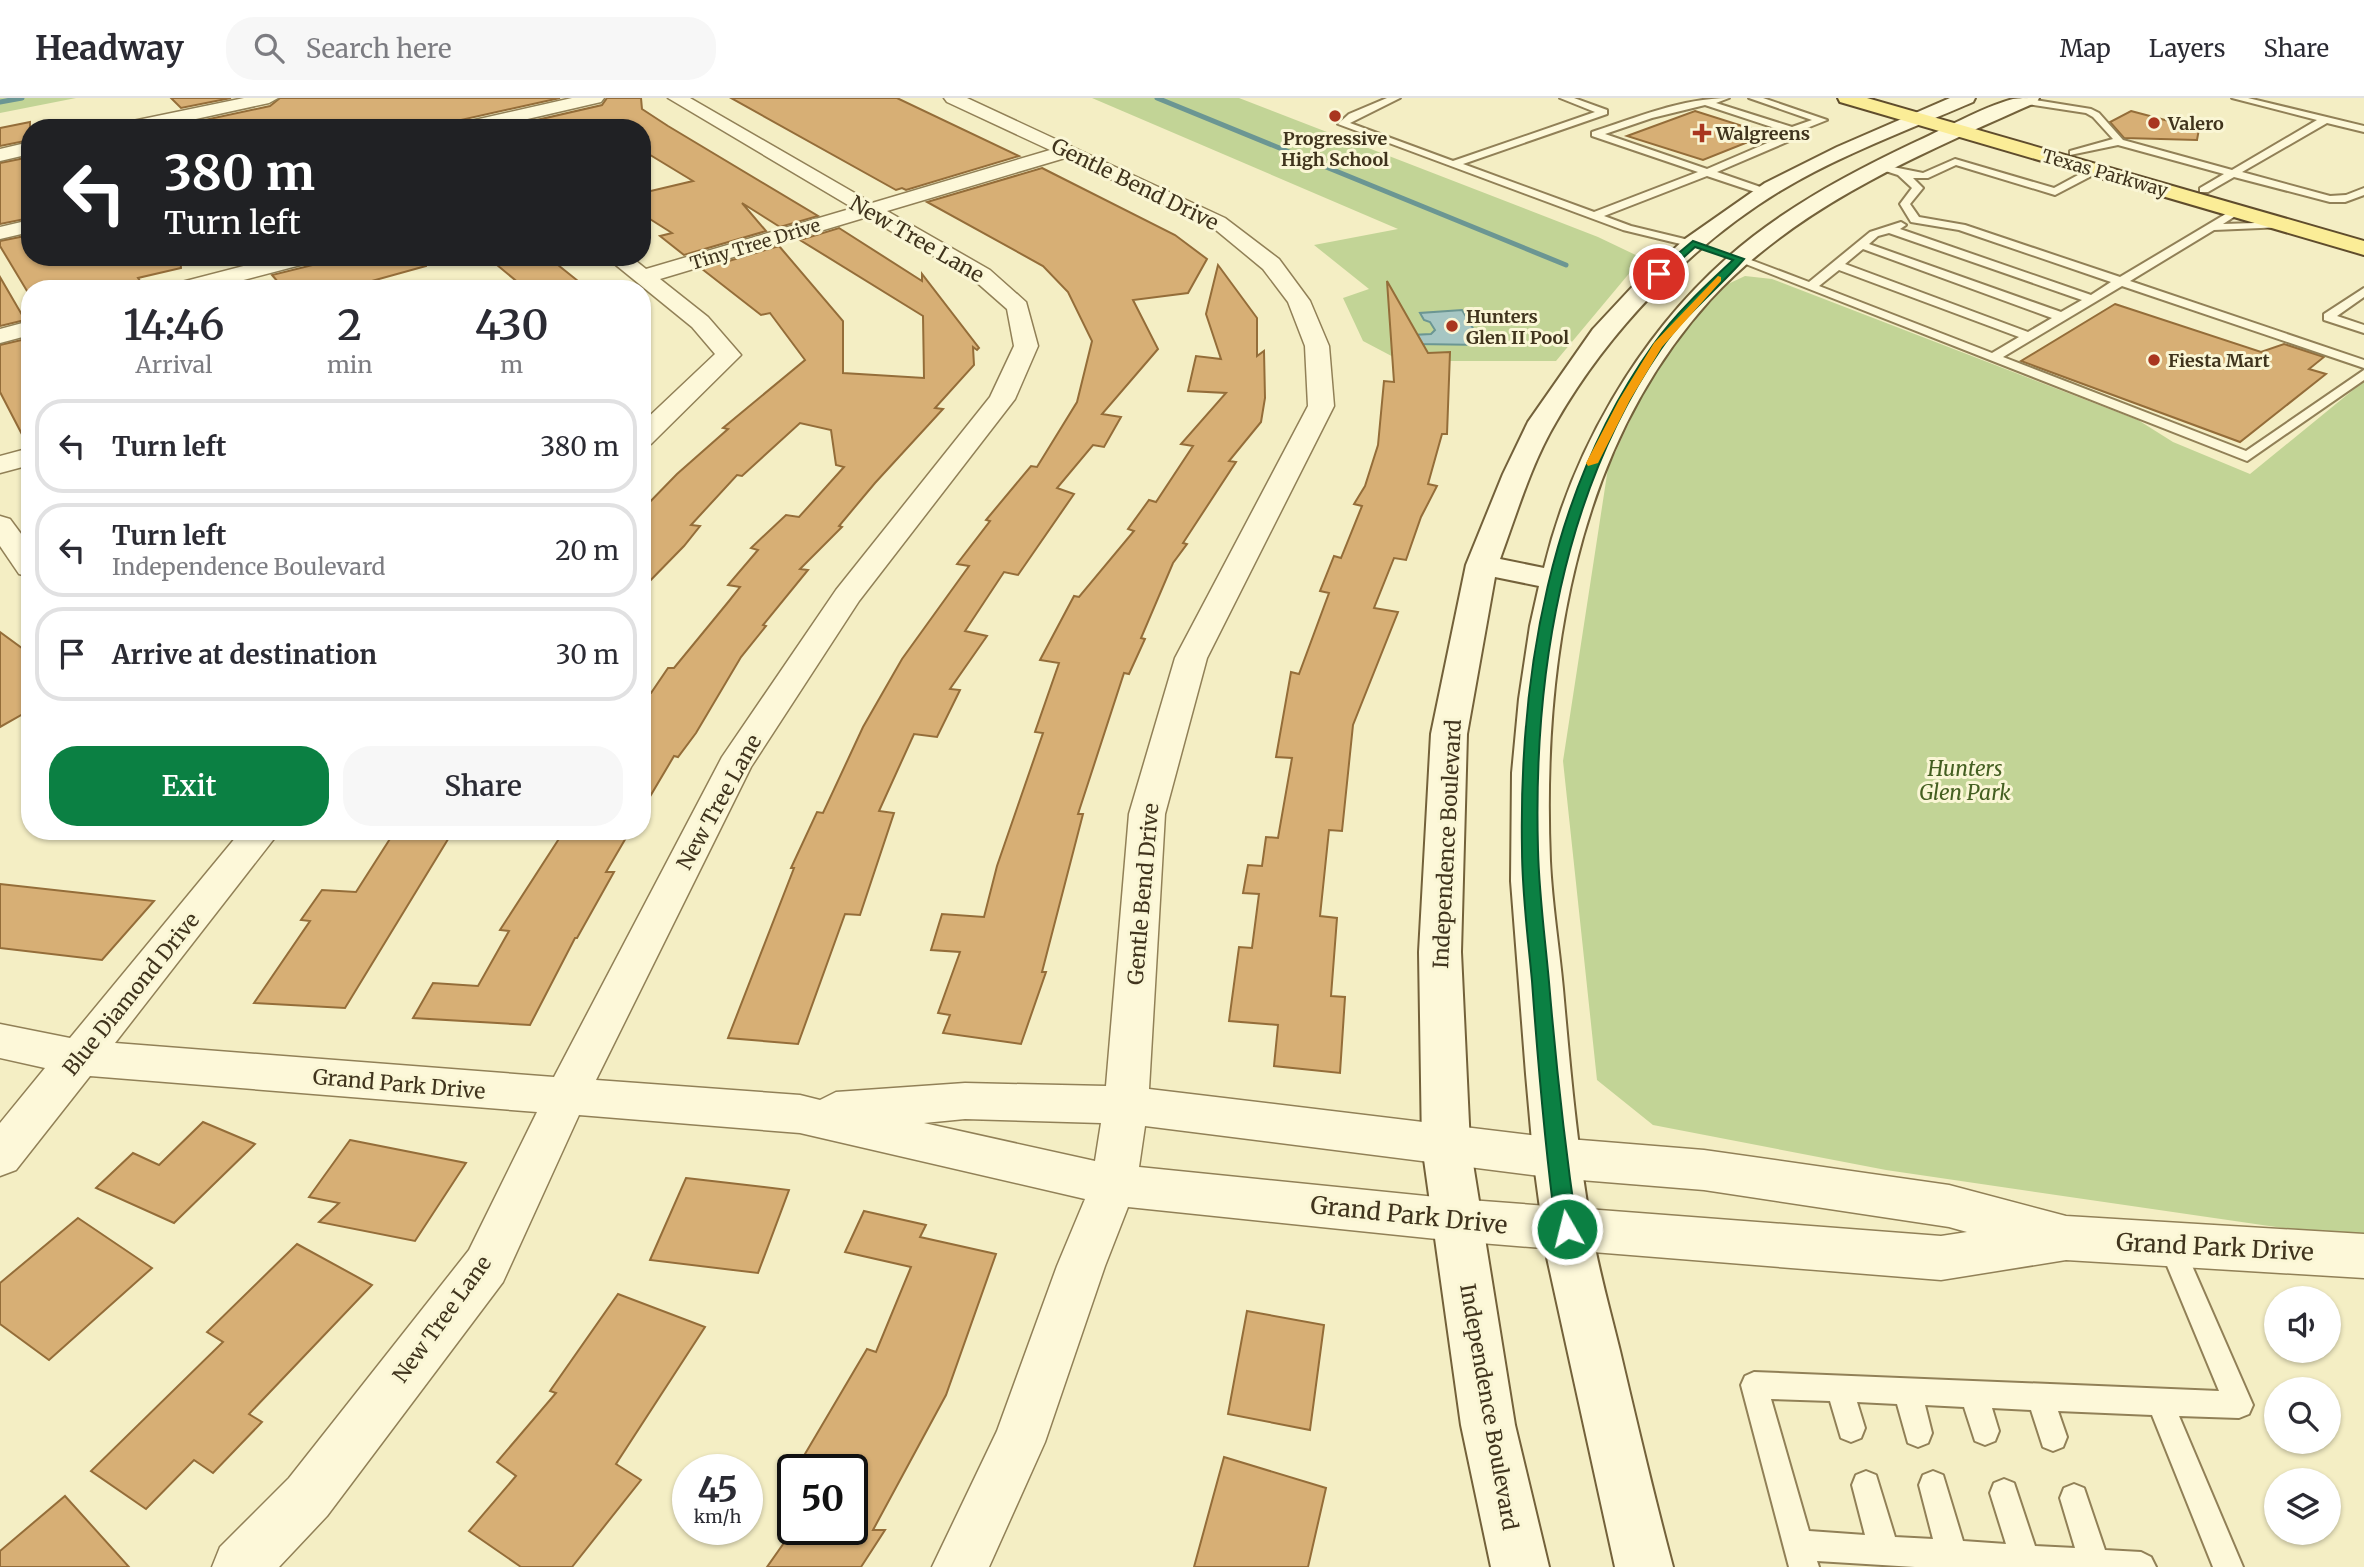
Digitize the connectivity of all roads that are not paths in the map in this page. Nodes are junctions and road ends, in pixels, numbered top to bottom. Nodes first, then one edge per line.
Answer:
1 (269, 98) edge
2 (595, 98) edge
3 (677, 98) edge
4 (953, 98) edge
5 (1395, 98) edge
6 (1565, 98) edge
7 (1724, 98) edge
8 (1754, 98) edge
9 (1847, 98) edge
10 (1881, 98) edge
11 (1966, 98) edge
12 (2237, 98) edge
13 (2026, 99) edge
14 (1707, 103) junction
15 (1925, 116) junction
16 (170, 119) edge
17 (503, 119) edge
18 (2325, 120) junction
19 (1966, 127) junction
20 (2364, 129) edge
21 (1792, 130) junction
22 (2118, 142) junction
23 (21, 150) edge
24 (1068, 151) junction
25 (2074, 153) junction
26 (0, 155) edge
27 (1454, 164) junction
28 (1890, 170) junction
29 (2095, 170) junction
30 (1708, 172) junction
31 (2234, 173) junction
32 (2204, 190) junction
33 (2364, 191) edge
34 (1765, 192) junction
35 (867, 211) junction
36 (2238, 211) junction
37 (1594, 216) junction
38 (1915, 219) junction
39 (2284, 224) junction
40 (21, 228) edge
41 (1889, 229) junction
42 (2210, 229) junction
43 (0, 233) edge
44 (2364, 235) edge
45 (1693, 244) junction
46 (1861, 245) junction
47 (2364, 248) edge
48 (1739, 259) junction
49 (1837, 265) junction
50 (270, 266) edge
51 (629, 266) edge
52 (644, 277) junction
53 (216, 280) edge
54 (648, 280) edge
55 (2123, 281) junction
56 (651, 283) edge
57 (1812, 286) junction
58 (2364, 292) edge
59 (2092, 299) junction
60 (2063, 317) junction
61 (2364, 329) edge
62 (21, 330) edge
63 (0, 336) edge
64 (2030, 337) junction
65 (1995, 357) junction
66 (2364, 364) edge
67 (2364, 374) edge
68 (651, 429) edge
69 (21, 459) edge
70 (0, 465) edge
71 (0, 525) edge
72 (21, 555) edge
73 (1482, 565) junction
74 (1555, 580) junction
75 (255, 840) edge
76 (0, 1041) edge
77 (80, 1058) junction
78 (566, 1097) junction
79 (1126, 1105) junction
80 (800, 1114) junction
81 (1446, 1145) junction
82 (0, 1156) edge
83 (1556, 1158) junction
84 (1114, 1185) junction
85 (1456, 1220) junction
86 (1567, 1229) junction
87 (2066, 1238) junction
88 (2170, 1244) junction
89 (2364, 1256) edge
90 (1840, 1389) junction
91 (1908, 1392) junction
92 (1974, 1394) junction
93 (2040, 1397) junction
94 (2160, 1402) junction
95 (1851, 1428) dead end
96 (1985, 1431) dead end
97 (1918, 1433) dead end
98 (2053, 1437) dead end
99 (1866, 1485) dead end
100 (1933, 1485) dead end
101 (2004, 1493) dead end
102 (2074, 1499) dead end
103 (1884, 1550) junction
104 (1952, 1555) junction
105 (1801, 1556) edge
106 (2025, 1559) junction
107 (2095, 1564) junction
108 (240, 1567) edge
109 (960, 1567) edge
110 (1520, 1567) edge
111 (1644, 1567) edge
112 (2141, 1567) edge
113 (2228, 1567) edge

1 - 16 street
2 - 17 street
3 - 35 street, New Tree Lane
4 - 24 street, Gentle Bend Drive
5 - 27 lane
6 - 27 lane
7 - 14 lane
8 - 21 lane
9 - 15 main road, Texas Parkway
10 - 15 main road, Texas Parkway
11 - 15 main road, Independence Boulevard
12 - 18 lane
13 - 19 main road
13 - 22 lane
14 - 21 lane
14 - 30 lane
15 - 19 main road, Texas Parkway
15 - 34 main road, Independence Boulevard
18 - 20 lane
18 - 31 lane
19 - 25 main road, Texas Parkway
19 - 28 main road
19 - 29 main road, Texas Parkway
21 - 30 lane
22 - 25 lane
22 - 31 lane
23 - 26 street
24 - 35 street, Tiny Tree Drive
24 - 79 street, Gentle Bend Drive
25 - 32 main road, Texas Parkway
27 - 37 lane
28 - 29 lane
28 - 38 lane
28 - 48 main road
29 - 36 main road, Texas Parkway
30 - 34 lane
30 - 37 lane
31 - 32 lane
31 - 33 lane
32 - 44 main road, Texas Parkway
34 - 45 main road, Independence Boulevard
35 - 52 street, Tiny Tree Drive
35 - 78 street, New Tree Lane
36 - 39 main road, Texas Parkway
36 - 42 lane
37 - 45 lane
38 - 41 lane
38 - 55 lane
39 - 42 lane
39 - 47 main road, Texas Parkway
40 - 43 street
41 - 46 lane
41 - 59 lane
42 - 55 lane
45 - 48 main road
45 - 73 main road, Independence Boulevard
46 - 49 lane
46 - 60 lane
48 - 57 lane
48 - 74 main road
49 - 57 lane
49 - 64 lane
50 - 53 street
51 - 52 street
52 - 54 street
55 - 59 lane
55 - 66 lane
56 - 68 street
57 - 65 lane
58 - 61 lane
59 - 60 lane
60 - 64 lane
62 - 63 street
64 - 65 lane
65 - 67 lane
69 - 70 street
71 - 72 street
73 - 74 main road
73 - 81 main road, Independence Boulevard
74 - 83 main road
75 - 77 street, Blue Diamond Drive
76 - 77 street, Grand Park Drive
77 - 78 street, Grand Park Drive
77 - 82 street, Blue Diamond Drive
78 - 80 street, Grand Park Drive
78 - 108 street, New Tree Lane
79 - 80 street, Grand Park Drive
79 - 81 street, Grand Park Drive
79 - 84 street, Gentle Bend Drive
80 - 84 street, Grand Park Drive
81 - 83 street, Grand Park Drive
81 - 85 main road, Independence Boulevard
83 - 86 main road
83 - 87 street, Grand Park Drive
84 - 85 street, Grand Park Drive
84 - 109 street, Gentle Bend Drive
85 - 86 street, Grand Park Drive
85 - 110 main road, Independence Boulevard
86 - 87 street, Grand Park Drive
86 - 111 main road
87 - 88 street, Grand Park Drive
88 - 89 street, Grand Park Drive
88 - 94 lane
90 - 91 lane
90 - 95 lane
90 - 105 lane
91 - 92 lane
91 - 97 lane
92 - 93 lane
92 - 96 lane
93 - 94 lane
93 - 98 lane
94 - 113 lane
99 - 103 lane
100 - 104 lane
101 - 106 lane
102 - 107 lane
103 - 104 lane
103 - 105 lane
104 - 106 lane
106 - 107 lane
107 - 112 lane

